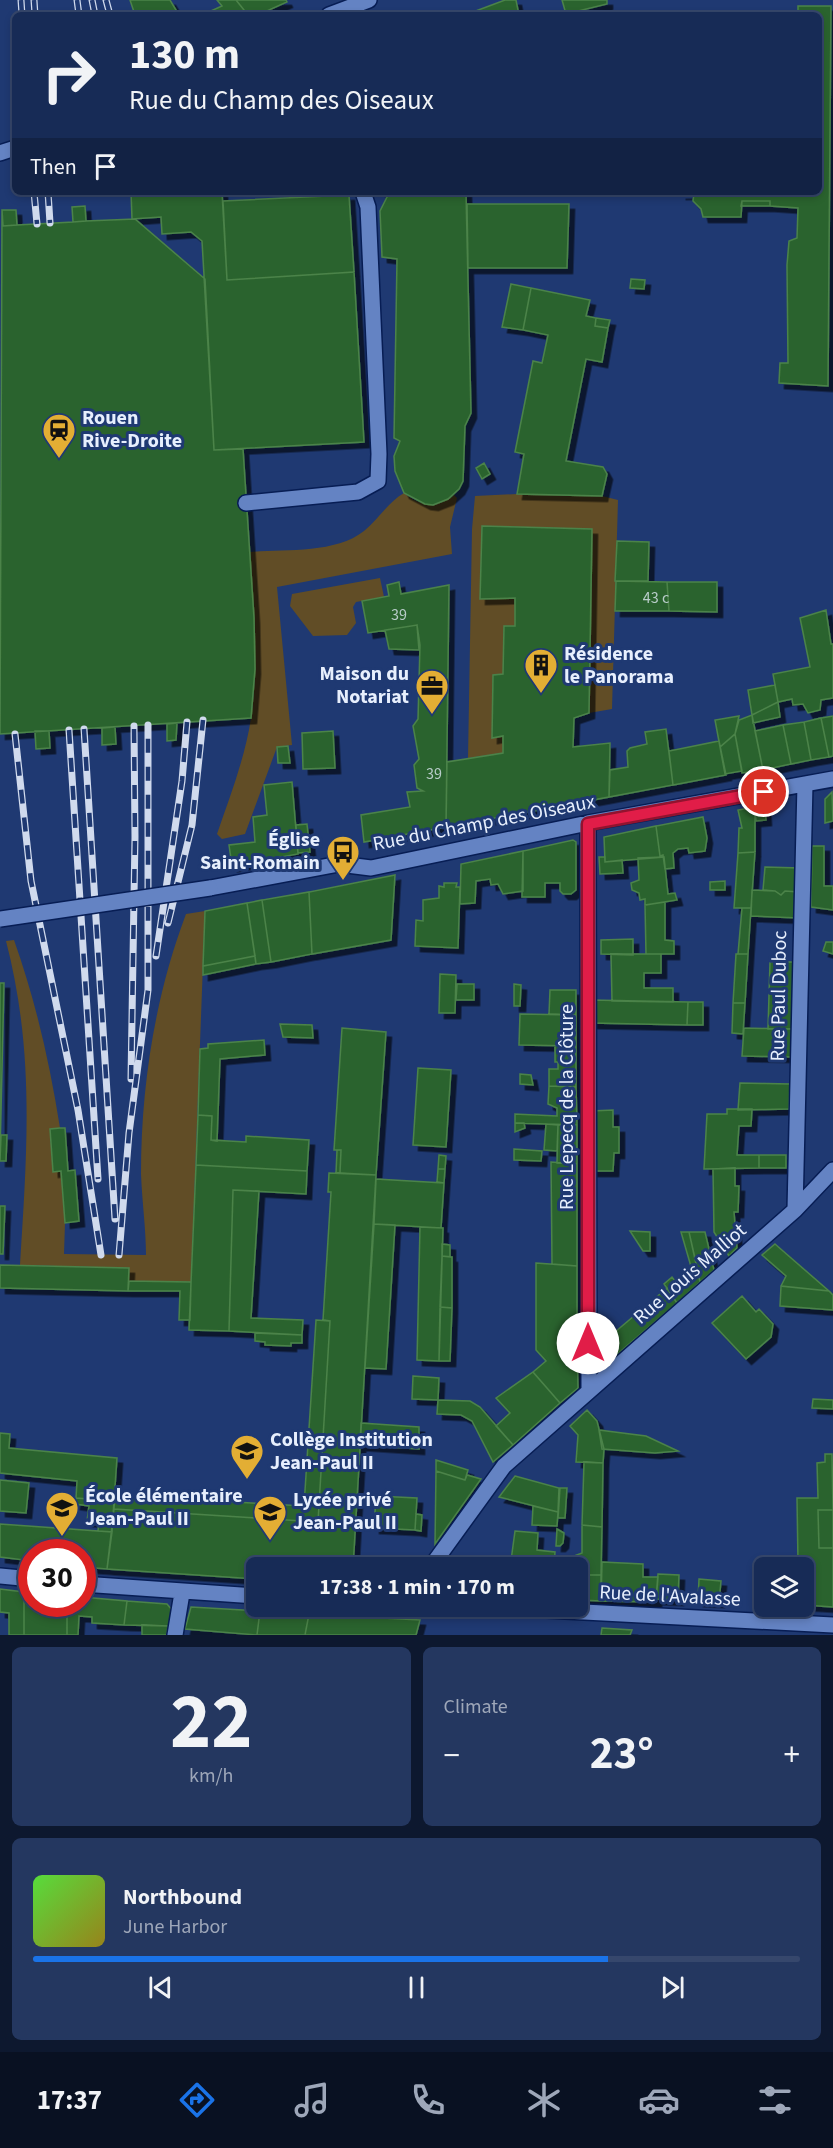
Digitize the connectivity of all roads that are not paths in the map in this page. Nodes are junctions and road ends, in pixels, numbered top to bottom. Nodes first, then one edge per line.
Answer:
1 (369, 0) edge
2 (336, 12) edge
3 (364, 195) edge
4 (246, 503) dead end
5 (833, 779) edge
6 (805, 784) junction
7 (588, 824) junction
8 (0, 919) edge
9 (833, 1170) edge
10 (795, 1209) junction
11 (589, 1390) junction
12 (438, 1557) edge
13 (0, 1576) edge
14 (18, 1578) edge
15 (96, 1585) edge
16 (182, 1593) junction
17 (246, 1596) edge
18 (588, 1612) edge
19 (833, 1625) edge
20 (175, 1635) edge

1 - 2 street
3 - 4 street
5 - 6 street, Rue du Champ des Oiseaux
6 - 7 street, Rue du Champ des Oiseaux
6 - 10 street, Rue Paul Duboc
7 - 8 street, Rue du Champ des Oiseaux, bridge
7 - 11 street, Rue Lepecq de la Clôture
9 - 10 street, Rue Louis Malliot
10 - 11 street, Rue Louis Malliot
11 - 12 street, Rue Louis Malliot
13 - 14 street
15 - 16 street
16 - 17 street
16 - 20 street
18 - 19 street, Rue de l'Avalasse

